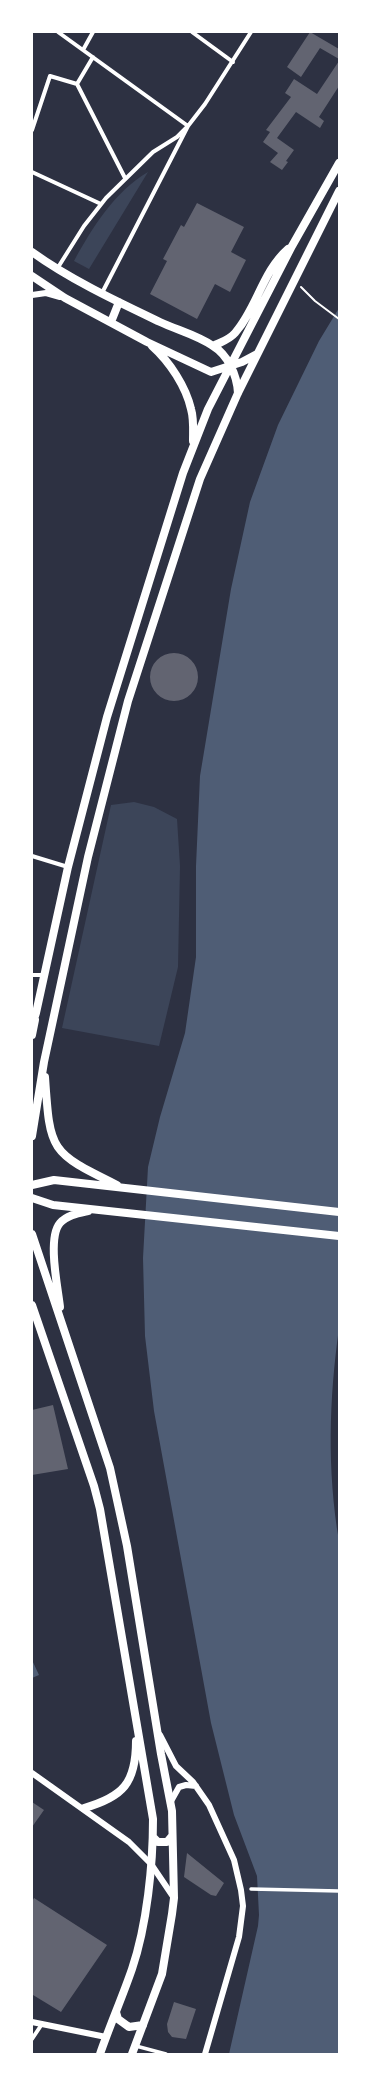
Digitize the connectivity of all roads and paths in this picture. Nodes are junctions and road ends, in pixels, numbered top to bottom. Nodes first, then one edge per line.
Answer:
1 (58, 32) edge
2 (93, 32) edge
3 (192, 32) edge
4 (251, 32) edge
5 (83, 50) junction
6 (93, 57) junction
7 (233, 62) junction
8 (78, 84) junction
9 (188, 126) junction
10 (32, 130) edge
11 (339, 163) edge
12 (32, 172) edge
13 (125, 178) junction
14 (339, 191) edge
15 (101, 204) junction
16 (292, 246) junction
17 (32, 252) edge
18 (57, 270) junction
19 (32, 276) edge
20 (294, 280) junction
21 (102, 293) junction
22 (32, 295) edge
23 (65, 298) junction
24 (119, 302) junction
25 (339, 319) edge
26 (110, 322) junction
27 (147, 342) junction
28 (213, 346) junction
29 (240, 348) junction
30 (257, 354) junction
31 (249, 359) junction
32 (230, 366) junction
33 (222, 382) junction
34 (237, 389) junction
35 (193, 444) junction
36 (32, 856) edge
37 (68, 867) junction
38 (32, 975) edge
39 (44, 975) junction
40 (36, 1013) junction
41 (32, 1025) edge
42 (32, 1035) edge
43 (44, 1062) junction
44 (32, 1136) edge
45 (32, 1185) edge
46 (127, 1188) junction
47 (32, 1198) edge
48 (93, 1210) junction
49 (339, 1212) edge
50 (32, 1234) edge
51 (339, 1236) edge
52 (32, 1305) edge
53 (62, 1321) junction
54 (136, 1720) junction
55 (158, 1729) junction
56 (32, 1773) edge
57 (196, 1786) junction
58 (170, 1803) junction
59 (84, 1808) junction
60 (172, 1836) junction
61 (153, 1837) junction
62 (151, 1864) junction
63 (251, 1889) dead end
64 (339, 1890) edge
65 (174, 1898) junction
66 (116, 2012) junction
67 (32, 2022) edge
68 (42, 2024) junction
69 (143, 2025) junction
70 (106, 2037) junction
71 (32, 2039) edge
72 (133, 2050) edge
73 (100, 2054) edge
74 (166, 2054) edge
75 (205, 2054) edge

1 - 5 street
2 - 5 street
3 - 7 street
4 - 7 street
5 - 6 street
6 - 8 street
6 - 9 street
7 - 9 street
8 - 10 street
8 - 13 street
9 - 13 street
9 - 21 street
11 - 16 main road
12 - 15 street
13 - 15 street
14 - 20 main road
15 - 18 street
16 - 28 main road
16 - 29 main road
17 - 18 main road
18 - 21 main road
19 - 23 main road
20 - 25 path
20 - 30 main road
21 - 24 main road
22 - 23 street
23 - 26 main road
24 - 26 main road
24 - 28 main road
26 - 27 main road
27 - 32 main road
27 - 35 main road
28 - 32 main road
29 - 31 main road
29 - 32 main road
30 - 31 main road
30 - 34 main road
31 - 32 main road
32 - 33 main road
32 - 34 main road
33 - 34 main road
33 - 35 main road
34 - 43 main road
35 - 37 main road
36 - 37 street
37 - 39 main road
38 - 39 street
39 - 40 main road
40 - 41 main road
40 - 42 main road
43 - 44 main road
43 - 46 main road
45 - 46 main road
46 - 49 main road
47 - 48 main road
48 - 51 main road
48 - 53 main road
50 - 53 main road
52 - 54 main road
53 - 55 main road
54 - 59 main road
54 - 61 main road
55 - 57 street
55 - 58 main road
56 - 59 street
57 - 58 street
57 - 75 street
58 - 60 main road
59 - 62 street
60 - 61 main road
60 - 65 main road
61 - 62 main road
62 - 65 street
62 - 66 main road
63 - 64 street
65 - 69 main road
66 - 69 main road
66 - 70 main road
67 - 68 street
68 - 70 street
68 - 71 street
69 - 72 main road
70 - 73 main road
72 - 74 street

